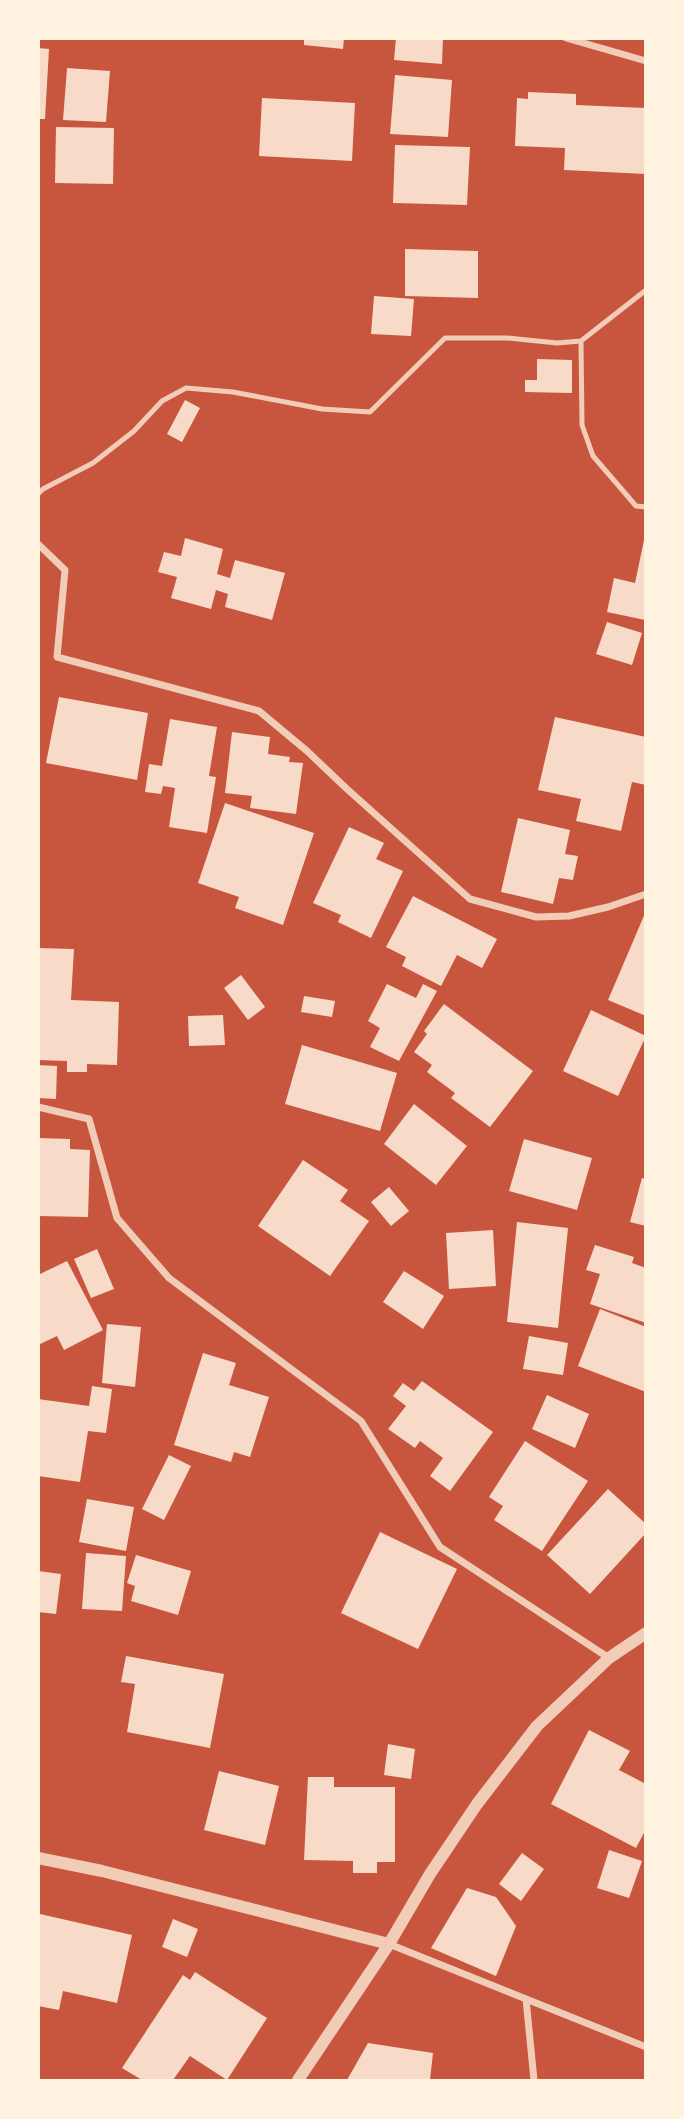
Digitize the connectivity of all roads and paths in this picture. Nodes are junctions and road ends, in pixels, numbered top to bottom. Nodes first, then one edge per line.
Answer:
1 (566, 38) edge
2 (646, 61) edge
3 (646, 290) edge
4 (581, 341) junction
5 (38, 494) edge
6 (646, 507) edge
7 (38, 544) edge
8 (646, 894) edge
9 (38, 1107) edge
10 (646, 1633) edge
11 (609, 1658) junction
12 (38, 1858) edge
13 (389, 1944) junction
14 (526, 1999) junction
15 (646, 2047) edge
16 (298, 2081) edge
17 (534, 2081) edge

1 - 2 street
3 - 4 lane
4 - 5 lane
4 - 6 lane
7 - 8 street
9 - 11 street
10 - 11 street
11 - 13 street
12 - 13 street
13 - 14 street
13 - 16 street
14 - 15 street
14 - 17 street

